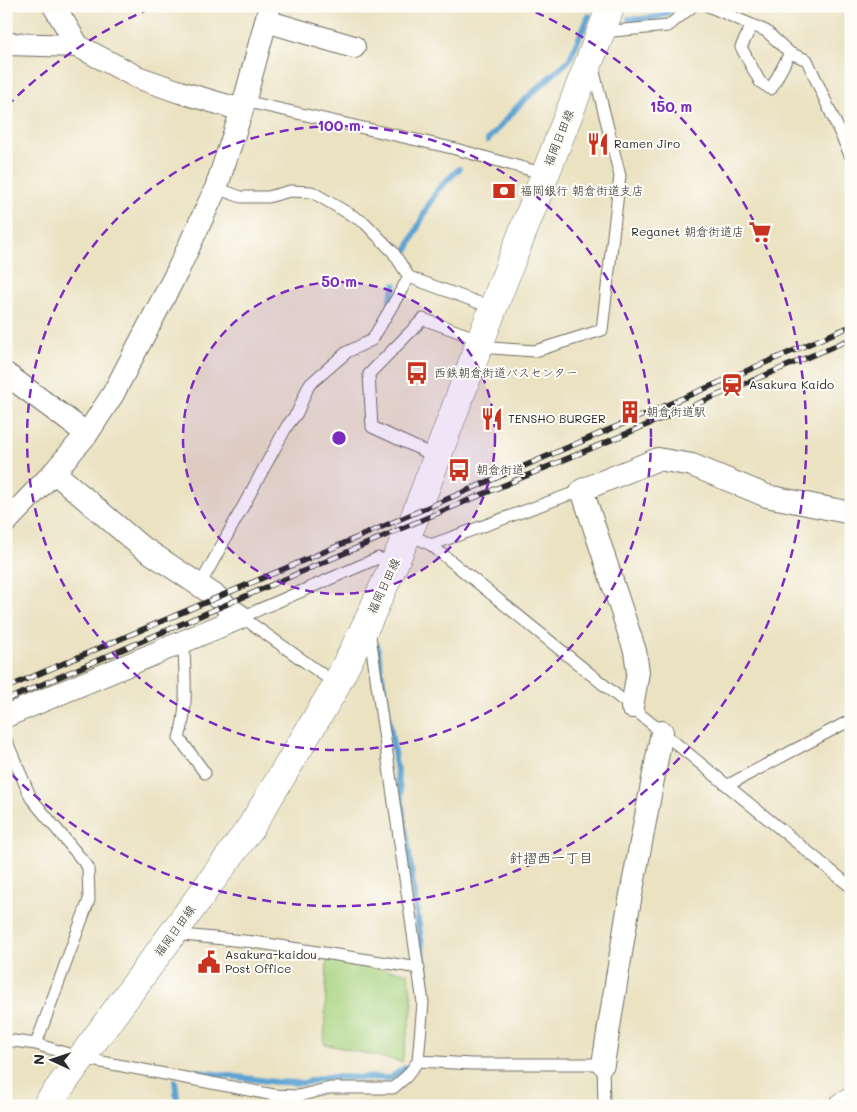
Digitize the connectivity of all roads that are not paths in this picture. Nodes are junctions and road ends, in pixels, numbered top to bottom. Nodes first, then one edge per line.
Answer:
1 (54, 6) edge
2 (611, 6) edge
3 (693, 6) edge
4 (708, 6) edge
5 (268, 14) edge
6 (752, 25) junction
7 (601, 32) junction
8 (6, 44) edge
9 (78, 46) junction
10 (354, 47) dead end
11 (790, 52) junction
12 (591, 58) junction
13 (243, 105) junction
14 (851, 156) edge
15 (545, 174) junction
16 (216, 188) junction
17 (409, 277) junction
18 (493, 308) junction
19 (480, 344) junction
20 (6, 374) edge
21 (87, 434) junction
22 (437, 457) junction
23 (54, 472) junction
24 (582, 490) junction
25 (851, 513) edge
26 (6, 522) edge
27 (419, 539) junction
28 (395, 562) junction
29 (200, 585) junction
30 (242, 617) junction
31 (368, 621) junction
32 (184, 640) junction
33 (336, 684) junction
34 (632, 707) junction
35 (6, 716) edge
36 (851, 720) edge
37 (662, 732) junction
38 (6, 740) edge
39 (205, 773) dead end
40 (728, 785) junction
41 (851, 887) edge
42 (173, 934) junction
43 (419, 968) junction
44 (6, 1040) edge
45 (36, 1044) junction
46 (82, 1058) junction
47 (418, 1061) junction
48 (603, 1064) junction
49 (274, 1100) edge
50 (851, 1102) edge
51 (46, 1106) edge
52 (604, 1106) edge
53 (843, 1106) edge

1 - 9 street
2 - 7 main road, 福岡日田線
3 - 7 lane
4 - 6 lane
5 - 10 street
5 - 13 street
6 - 11 lane
6 - 11 lane
7 - 12 main road, 福岡日田線
8 - 9 street
9 - 13 street
11 - 14 lane
12 - 15 main road, 福岡日田線
12 - 19 lane
13 - 15 lane
13 - 16 street
15 - 18 main road, 福岡日田線
16 - 17 lane
16 - 21 street
17 - 18 lane
17 - 29 lane
18 - 19 main road, 福岡日田線
19 - 22 main road, 福岡日田線
19 - 22 lane
20 - 21 street
21 - 23 street
22 - 27 main road, 福岡日田線
23 - 26 street
23 - 29 street
24 - 25 street
24 - 27 lane
24 - 34 street
27 - 28 main road, 福岡日田線
27 - 34 lane
28 - 30 lane
28 - 31 main road, 福岡日田線
29 - 30 street
30 - 32 street
30 - 33 lane
31 - 33 main road, 福岡日田線
31 - 43 lane
32 - 35 street
32 - 39 lane
33 - 42 main road, 福岡日田線
34 - 37 lane
36 - 40 lane
37 - 40 lane
37 - 48 street
38 - 45 lane
40 - 41 lane
42 - 43 lane
42 - 46 main road, 福岡日田線
43 - 47 lane
44 - 45 lane
45 - 46 lane
46 - 49 lane
46 - 51 main road, 福岡日田線
47 - 48 lane
47 - 49 lane
48 - 52 lane
50 - 53 main road

